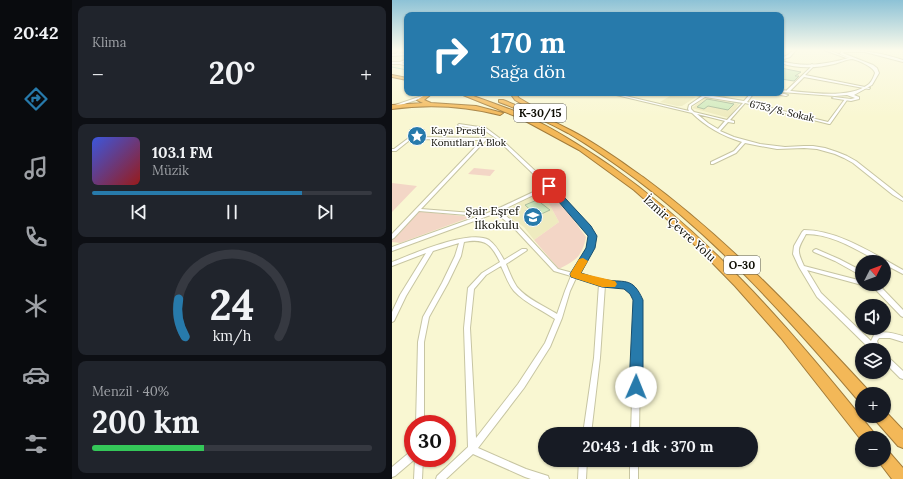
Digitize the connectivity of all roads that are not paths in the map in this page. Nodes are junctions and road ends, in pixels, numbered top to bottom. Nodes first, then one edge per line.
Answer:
1 (392, 72) edge
2 (807, 72) edge
3 (881, 72) edge
4 (392, 76) edge
5 (804, 76) junction
6 (404, 78) edge
7 (404, 79) edge
8 (867, 87) junction
9 (788, 91) junction
10 (784, 92) edge
11 (784, 92) edge
12 (784, 94) edge
13 (854, 95) junction
14 (425, 96) edge
15 (427, 96) edge
16 (458, 96) edge
17 (468, 96) edge
18 (485, 96) edge
19 (514, 96) edge
20 (622, 96) edge
21 (703, 96) edge
22 (714, 96) edge
23 (750, 96) edge
24 (840, 99) junction
25 (846, 100) junction
26 (407, 103) junction
27 (428, 103) junction
28 (743, 103) junction
29 (392, 106) edge
30 (693, 113) junction
31 (728, 121) junction
32 (733, 122) dead end
33 (460, 125) dead end
34 (569, 131) junction
35 (718, 131) junction
36 (485, 139) junction
37 (501, 141) junction
38 (745, 141) junction
39 (392, 150) edge
40 (582, 150) junction
41 (712, 163) dead end
42 (549, 186) junction
43 (903, 200) edge
44 (418, 210) junction
45 (497, 211) junction
46 (487, 215) junction
47 (392, 237) edge
48 (462, 240) junction
49 (392, 249) edge
50 (524, 250) dead end
51 (430, 251) junction
52 (816, 251) dead end
53 (871, 255) edge
54 (503, 263) junction
55 (392, 264) edge
56 (891, 266) edge
57 (802, 267) junction
58 (855, 270) edge
59 (903, 272) edge
60 (575, 274) junction
61 (855, 281) edge
62 (602, 283) junction
63 (880, 291) edge
64 (889, 299) edge
65 (891, 300) edge
66 (891, 301) edge
67 (903, 308) edge
68 (903, 314) edge
69 (560, 318) junction
70 (392, 319) edge
71 (903, 339) edge
72 (870, 343) edge
73 (875, 343) edge
74 (891, 364) edge
75 (903, 376) edge
76 (856, 387) edge
77 (420, 415) edge
78 (887, 423) edge
79 (588, 427) edge
80 (635, 427) edge
81 (863, 431) edge
82 (903, 442) edge
83 (472, 449) junction
84 (404, 463) edge
85 (891, 466) edge
86 (419, 467) edge
87 (583, 467) edge
88 (634, 467) edge
89 (392, 473) edge
90 (418, 479) edge
91 (440, 479) edge
92 (545, 479) edge
93 (582, 479) edge
94 (634, 479) edge
95 (902, 479) edge

1 - 6 highway
2 - 5 street
3 - 8 street
4 - 7 highway
5 - 8 street
5 - 9 street
8 - 13 street
9 - 10 street
9 - 13 street
11 - 13 street
12 - 24 street
13 - 24 street
13 - 25 street
14 - 26 street
15 - 27 highway
16 - 27 highway
17 - 40 highway, İzmir Çevre Yolu / O-30
18 - 34 highway, İzmir Çevre Yolu / O-30
19 - 34 highway, K-30/15
20 - 30 street
21 - 30 street
22 - 28 street, 6753/8. Sokak
23 - 28 street
24 - 25 street
25 - 28 street, 6753/8. Sokak
26 - 27 highway
26 - 29 highway
26 - 29 street
26 - 40 highway
28 - 31 street
30 - 31 street
30 - 35 street
31 - 32 street
31 - 35 street
33 - 37 street
34 - 76 highway, İzmir Çevre Yolu / O-30
35 - 38 street
36 - 37 street
36 - 39 street
36 - 44 street
37 - 42 street
38 - 41 street
38 - 43 street
40 - 81 highway, İzmir Çevre Yolu / O-30
42 - 45 street
42 - 60 street
44 - 46 street
44 - 47 street
45 - 46 street
45 - 60 street
46 - 49 street
48 - 51 street
48 - 54 street
48 - 77 street
50 - 54 street
51 - 55 street
51 - 70 street
52 - 58 street
53 - 57 street
54 - 69 street
54 - 83 street
56 - 59 street
57 - 61 street
57 - 72 street
60 - 62 street
60 - 69 street
62 - 79 street
62 - 80 street
63 - 64 street
65 - 67 street
66 - 68 street
69 - 83 street
71 - 73 street
74 - 75 street
78 - 82 highway
83 - 91 street
83 - 92 street
84 - 89 street
85 - 95 highway
86 - 90 street
87 - 93 street
88 - 94 street

